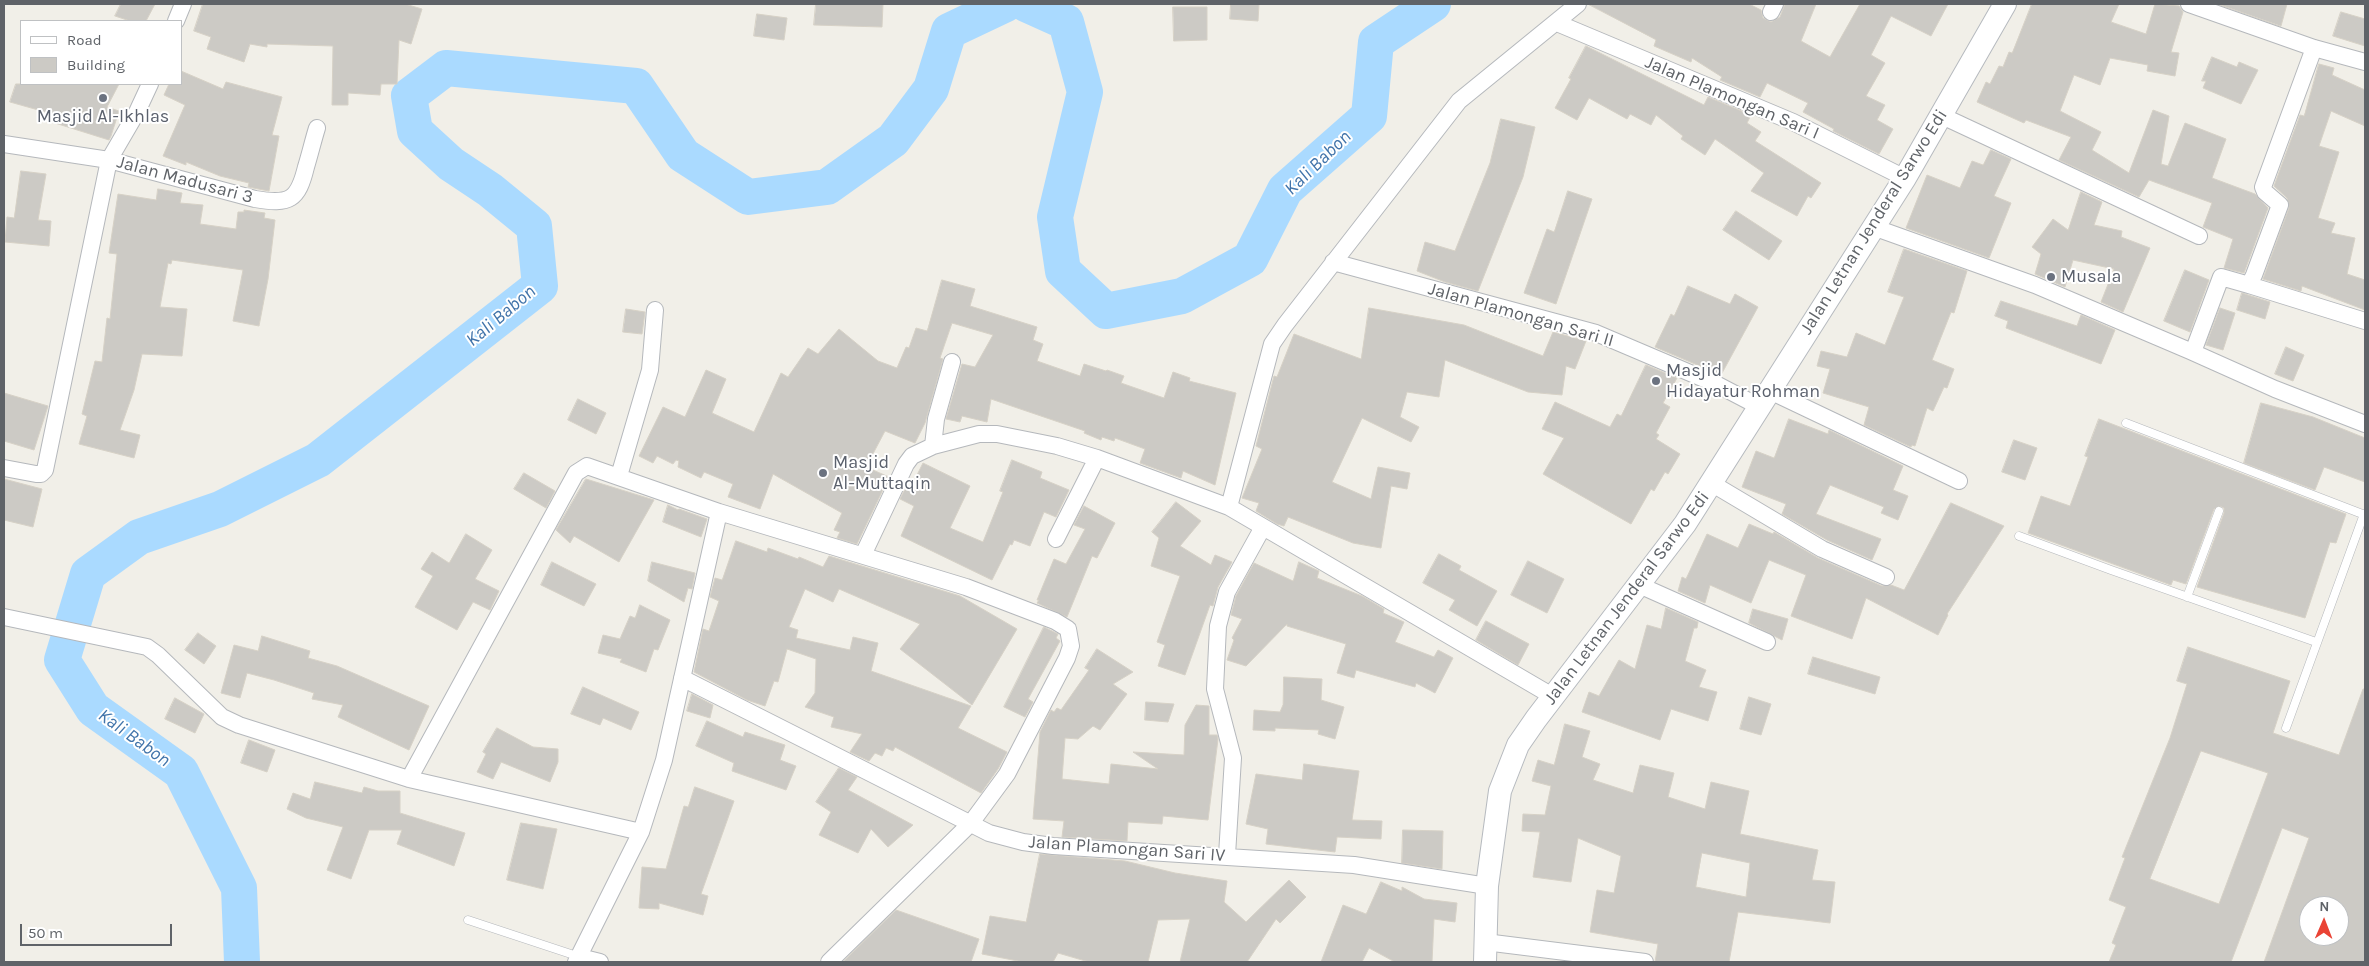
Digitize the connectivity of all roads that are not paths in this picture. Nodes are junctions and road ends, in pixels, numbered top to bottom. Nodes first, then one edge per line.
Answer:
1 (183, 4) edge
2 (1578, 4) edge
3 (2005, 4) edge
4 (2189, 4) edge
5 (176, 20) edge
6 (1557, 23) junction
7 (2314, 48) junction
8 (2365, 62) edge
9 (149, 85) edge
10 (1940, 115) junction
11 (316, 128) dead end
12 (4, 144) edge
13 (109, 160) junction
14 (1905, 178) junction
15 (1873, 227) junction
16 (2199, 236) dead end
17 (1333, 262) junction
18 (2249, 285) junction
19 (654, 310) dead end
20 (2365, 321) edge
21 (2193, 352) junction
22 (952, 362) dead end
23 (1765, 399) junction
24 (2126, 423) dead end
25 (2365, 424) edge
26 (933, 446) junction
27 (1097, 458) junction
28 (4, 468) edge
29 (619, 476) junction
30 (1959, 481) dead end
31 (1711, 483) junction
32 (1230, 507) junction
33 (719, 512) junction
34 (2219, 512) dead end
35 (2365, 515) edge
36 (1263, 527) junction
37 (2020, 536) dead end
38 (1056, 539) dead end
39 (863, 555) junction
40 (1886, 577) dead end
41 (1639, 585) junction
42 (2187, 597) junction
43 (4, 617) edge
44 (1767, 642) dead end
45 (2316, 642) junction
46 (682, 678) junction
47 (1554, 697) junction
48 (2286, 728) dead end
49 (409, 779) junction
50 (970, 823) junction
51 (641, 832) junction
52 (1227, 856) junction
53 (1487, 886) junction
54 (468, 920) dead end
55 (1485, 952) edge
56 (578, 960) edge
57 (600, 962) edge
58 (830, 962) edge
59 (1645, 962) edge

1 - 5 street
2 - 6 street
3 - 10 main road, Jalan Letnan Jenderal Sarwo Edi
4 - 7 street
6 - 14 street, Jalan Plamongan Sari I
6 - 17 street
7 - 8 street
7 - 18 street
9 - 13 street
10 - 14 main road, Jalan Letnan Jenderal Sarwo Edi
10 - 16 street
11 - 13 street, Jalan Madusari 3
12 - 13 street, Jalan Madusari 3
13 - 28 street
14 - 15 main road, Jalan Letnan Jenderal Sarwo Edi
15 - 21 street
15 - 23 main road, Jalan Letnan Jenderal Sarwo Edi
17 - 23 street, Jalan Plamongan Sari II
17 - 32 street
18 - 20 street
18 - 21 street
19 - 29 street
21 - 25 street
22 - 26 street
23 - 30 street, Jalan Plamongan Sari II
23 - 31 main road, Jalan Letnan Jenderal Sarwo Edi
24 - 35 lane
26 - 27 street
26 - 39 street
27 - 32 street
27 - 38 street
29 - 33 street
29 - 49 street
31 - 40 street
31 - 41 main road, Jalan Letnan Jenderal Sarwo Edi
32 - 36 street
33 - 39 street
33 - 46 street
34 - 42 lane
35 - 45 lane
36 - 47 street
36 - 52 street
37 - 42 lane
39 - 50 street
41 - 44 street
41 - 47 main road, Jalan Letnan Jenderal Sarwo Edi
42 - 45 lane
43 - 49 street
45 - 48 lane
46 - 50 street, Jalan Plamongan Sari IV
46 - 51 street
47 - 53 main road, Jalan Letnan Jenderal Sarwo Edi
49 - 51 street
50 - 52 street, Jalan Plamongan Sari IV
50 - 58 street
51 - 56 street
52 - 53 street, Jalan Plamongan Sari IV
53 - 55 main road, Jalan Letnan Jenderal Sarwo Edi
54 - 56 lane
55 - 59 street
56 - 57 street

